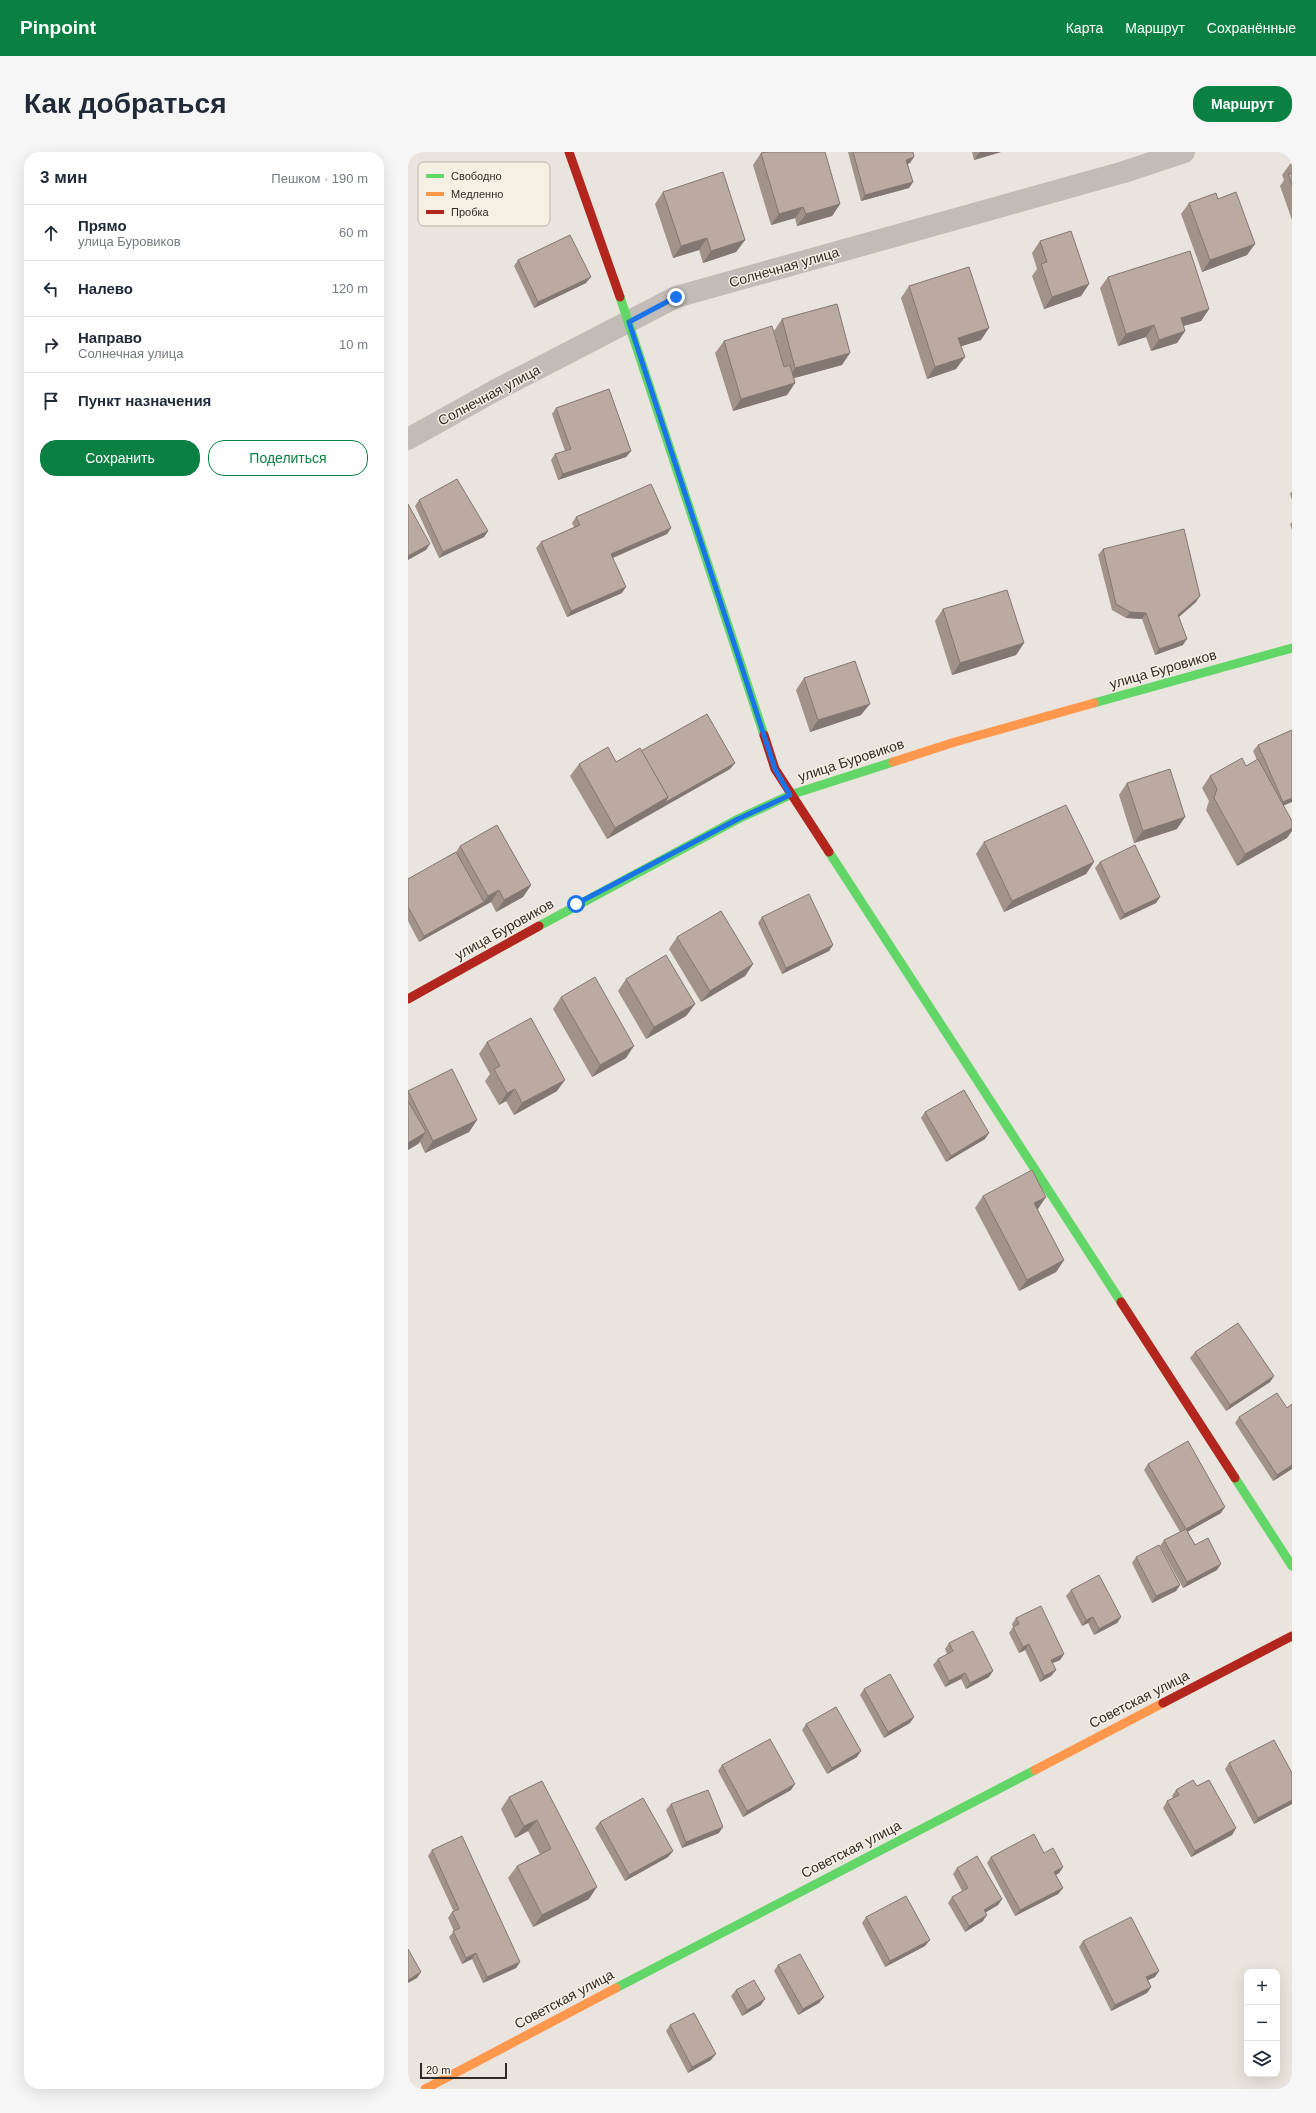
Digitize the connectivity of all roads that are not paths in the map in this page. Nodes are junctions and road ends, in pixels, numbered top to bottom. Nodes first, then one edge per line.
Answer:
1 (569, 152) edge
2 (1184, 152) edge
3 (629, 322) junction
4 (408, 439) edge
5 (1292, 648) edge
6 (790, 795) junction
7 (408, 999) edge
8 (1292, 1566) edge
9 (1292, 1636) edge
10 (425, 2089) edge

1 - 3 street
2 - 3 street, Солнечная улица
3 - 4 street, Солнечная улица
3 - 6 street
5 - 6 street, улица Буровиков
6 - 7 street, улица Буровиков
6 - 8 street
9 - 10 street, Советская улица

